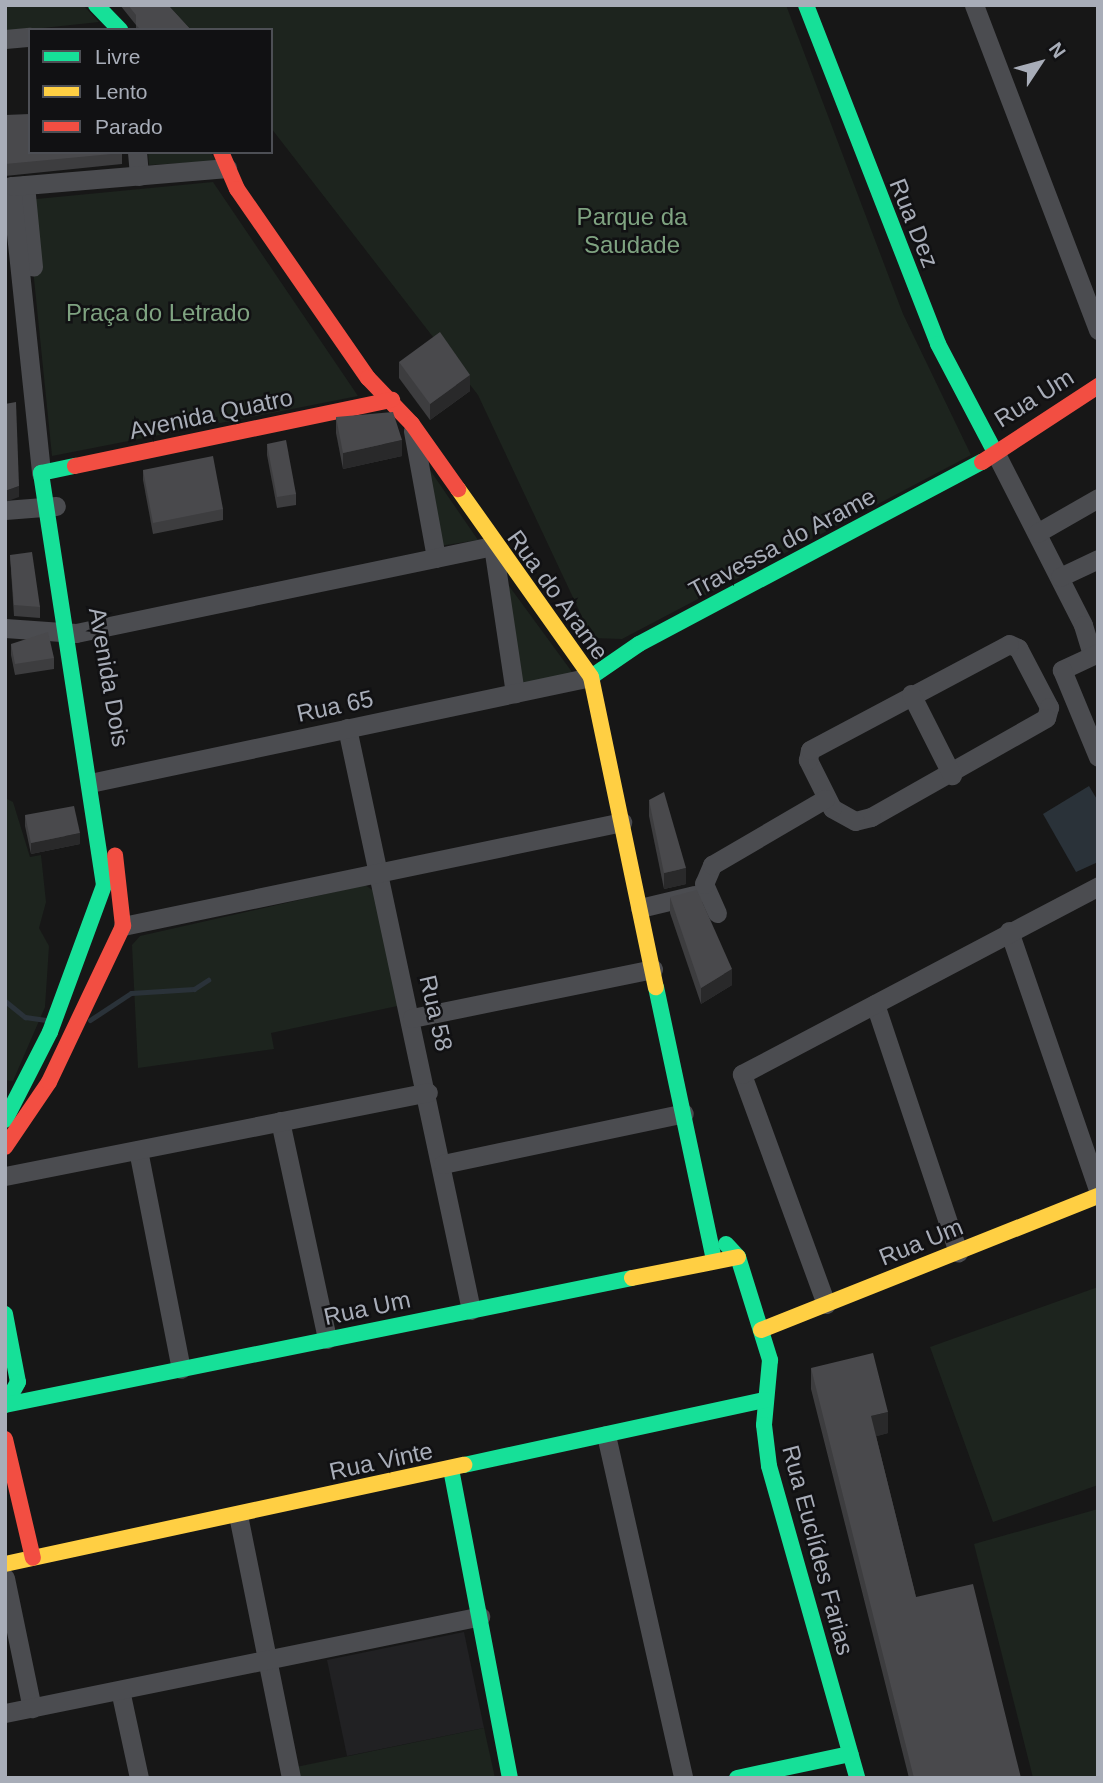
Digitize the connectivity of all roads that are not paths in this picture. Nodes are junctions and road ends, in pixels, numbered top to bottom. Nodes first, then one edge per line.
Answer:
1 (96, 5) edge
2 (806, 5) edge
3 (974, 5) edge
4 (118, 28) edge
5 (28, 37) edge
6 (5, 39) edge
7 (137, 154) edge
8 (224, 160) edge
9 (139, 176) junction
10 (14, 186) edge
11 (1098, 330) edge
12 (368, 378) junction
13 (1098, 386) edge
14 (392, 400) junction
15 (365, 405) junction
16 (412, 424) junction
17 (994, 450) junction
18 (47, 472) junction
19 (1098, 498) edge
20 (50, 506) junction
21 (5, 510) edge
22 (1037, 533) junction
23 (492, 545) junction
24 (436, 558) junction
25 (1098, 559) edge
26 (1060, 577) junction
27 (5, 628) edge
28 (70, 633) junction
29 (1095, 654) edge
30 (591, 677) junction
31 (515, 693) junction
32 (911, 694) junction
33 (347, 728) junction
34 (1098, 757) edge
35 (952, 775) junction
36 (96, 781) junction
37 (825, 799) junction
38 (622, 822) junction
39 (378, 873) junction
40 (1098, 886) edge
41 (705, 892) junction
42 (640, 908) junction
43 (717, 913) dead end
44 (123, 926) junction
45 (1009, 932) junction
46 (653, 969) junction
47 (875, 1004) junction
48 (412, 1018) junction
49 (428, 1092) junction
50 (684, 1113) junction
51 (5, 1120) edge
52 (280, 1121) junction
53 (5, 1147) edge
54 (138, 1150) junction
55 (443, 1164) junction
56 (5, 1176) edge
57 (1098, 1189) edge
58 (1098, 1196) edge
59 (707, 1223) junction
60 (958, 1252) junction
61 (738, 1257) junction
62 (714, 1260) junction
63 (826, 1304) junction
64 (471, 1310) junction
65 (5, 1314) edge
66 (761, 1330) junction
67 (327, 1339) junction
68 (181, 1369) junction
69 (765, 1399) junction
70 (5, 1405) edge
71 (606, 1435) junction
72 (5, 1439) edge
73 (451, 1469) junction
74 (238, 1515) junction
75 (33, 1558) junction
76 (5, 1564) edge
77 (5, 1578) edge
78 (480, 1616) junction
79 (266, 1660) junction
80 (120, 1690) junction
81 (32, 1708) junction
82 (5, 1713) edge
83 (850, 1754) junction
84 (139, 1778) edge
85 (291, 1778) edge
86 (510, 1778) edge
87 (682, 1778) edge
88 (737, 1778) edge
89 (857, 1778) edge

1 - 4 street
2 - 17 street, Rua Dez
3 - 11 street
5 - 6 street
7 - 9 street
8 - 9 street
8 - 12 street, Rua do Arame
9 - 10 street
10 - 18 street, Avenida Dois
12 - 14 street, Rua do Arame
12 - 15 street
13 - 17 street, Rua Um
14 - 15 street, Avenida Quatro
14 - 16 street, Rua do Arame
15 - 18 street, Avenida Quatro
16 - 23 street, Rua do Arame
16 - 24 street
17 - 22 street
17 - 30 street, Travessa do Arame
18 - 20 street, Avenida Dois
19 - 22 street
20 - 21 street
20 - 28 street, Avenida Dois
22 - 26 street
23 - 24 street
23 - 30 street, Rua do Arame
23 - 31 street
24 - 28 street
25 - 26 street
26 - 29 street
27 - 28 street
28 - 36 street, Avenida Dois
29 - 34 street
30 - 31 street, Rua 65
30 - 38 street, Rua do Arame
31 - 33 street, Rua 65
32 - 35 street
32 - 35 street
32 - 37 street
33 - 36 street, Rua 65
33 - 39 street, Rua 58
35 - 37 street
36 - 44 street, Avenida Dois
36 - 51 street, Avenida Dois
37 - 41 street
38 - 39 street
38 - 42 street, Rua do Arame
39 - 44 street
39 - 48 street, Rua 58
40 - 45 street
41 - 42 street
41 - 43 street
42 - 46 street, Rua do Arame
44 - 53 street
45 - 47 street
45 - 57 street
46 - 48 street
46 - 50 street, Rua do Arame
47 - 60 street
47 - 63 street
48 - 49 street, Rua 58
49 - 52 street
49 - 55 street, Rua 58
50 - 55 street
50 - 59 street, Rua do Arame
52 - 54 street
52 - 67 street
54 - 56 street
54 - 68 street
55 - 64 street, Rua 58
58 - 60 street, Rua Um
59 - 61 street, Rua Euclídes Farias
59 - 62 street, Rua do Arame
60 - 63 street, Rua Um
61 - 62 street, Rua Um
61 - 66 street, Rua Euclídes Farias
62 - 64 street, Rua Um
63 - 66 street, Rua Um
64 - 67 street, Rua Um
65 - 70 street
66 - 69 street, Rua Euclídes Farias
67 - 68 street, Rua Um
68 - 70 street, Rua Um
69 - 71 street, Rua Vinte
69 - 83 street, Rua Euclídes Farias
71 - 73 street, Rua Vinte
71 - 87 street
72 - 75 street
73 - 74 street, Rua Vinte
73 - 78 street
74 - 75 street, Rua Vinte
74 - 79 street
75 - 76 street, Rua Vinte
77 - 81 street
78 - 79 street
78 - 86 street
79 - 80 street
79 - 85 street
80 - 81 street
80 - 84 street
81 - 82 street
83 - 88 street
83 - 89 street, Rua Euclídes Farias

